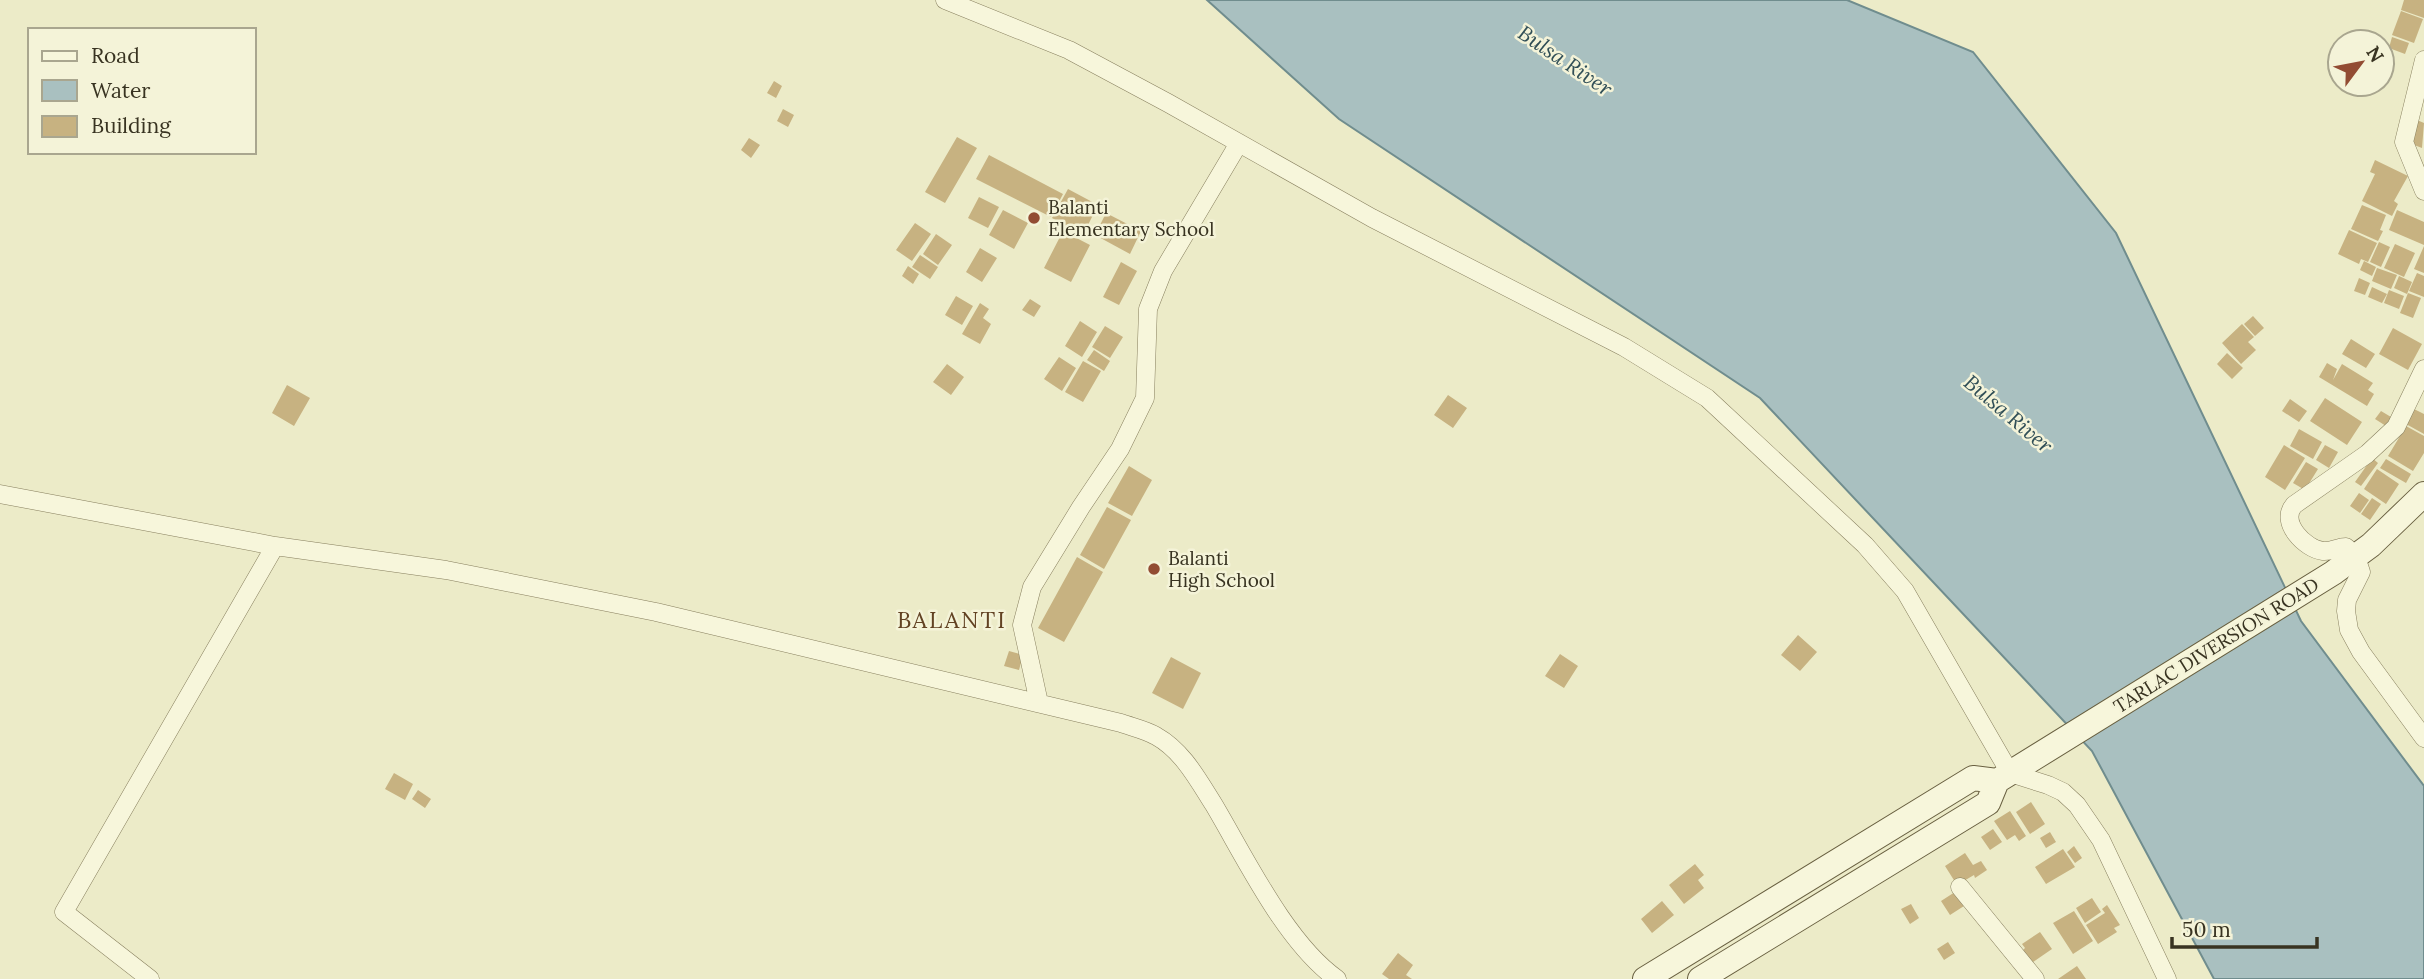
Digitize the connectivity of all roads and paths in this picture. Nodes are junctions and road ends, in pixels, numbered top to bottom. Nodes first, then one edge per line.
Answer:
1 (945, 0) edge
2 (2424, 60) edge
3 (1239, 143) junction
4 (2424, 191) edge
5 (2424, 369) edge
6 (0, 494) edge
7 (2424, 494) edge
8 (275, 546) junction
9 (2356, 557) junction
10 (1040, 703) junction
11 (2424, 738) edge
12 (2010, 773) junction
13 (1960, 887) dead end
14 (150, 979) edge
15 (1337, 979) edge
16 (1645, 979) edge
17 (1700, 979) edge
18 (2035, 979) edge
19 (2167, 979) edge

1 - 3 street
2 - 4 street
3 - 10 street
3 - 12 street
5 - 9 street
6 - 8 street
7 - 9 main road, TARLAC DIVERSION ROAD
8 - 10 street
8 - 14 street
9 - 11 street
9 - 12 main road, TARLAC DIVERSION ROAD
10 - 15 street
12 - 16 main road, TARLAC DIVERSION ROAD
12 - 17 main road, TARLAC DIVERSION ROAD
12 - 19 street
13 - 18 street

